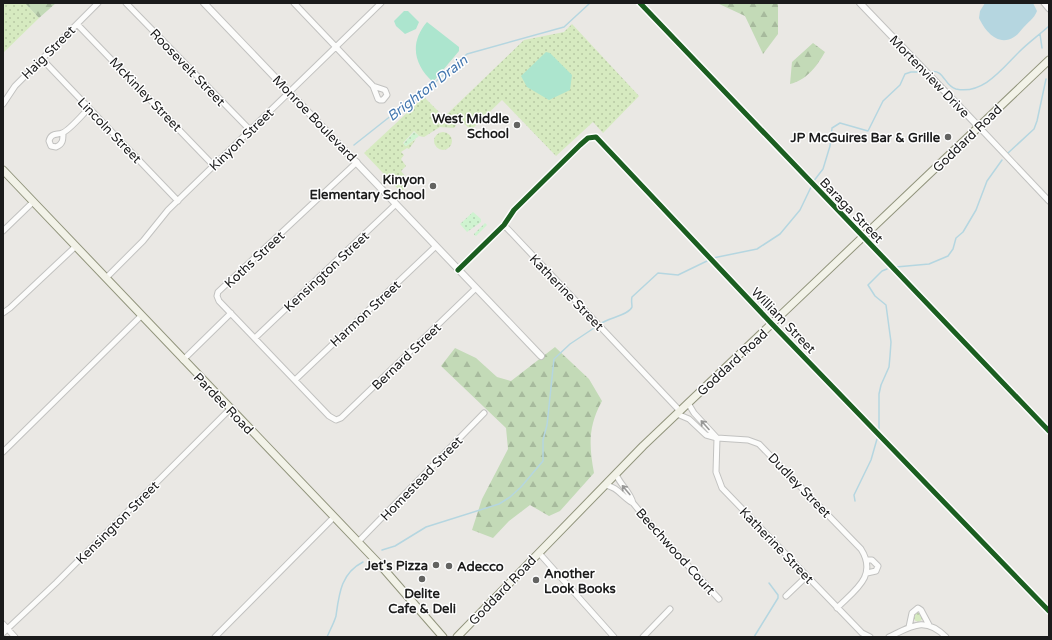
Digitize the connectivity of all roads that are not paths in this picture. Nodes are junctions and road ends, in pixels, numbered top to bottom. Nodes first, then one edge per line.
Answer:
1 (98, 3) edge
2 (126, 3) edge
3 (204, 3) edge
4 (294, 3) edge
5 (381, 3) edge
6 (640, 3) edge
7 (860, 3) edge
8 (1044, 3) edge
9 (1049, 9) edge
10 (77, 24) junction
11 (336, 47) junction
12 (42, 59) junction
13 (1048, 63) edge
14 (373, 86) dead end
15 (290, 91) junction
16 (3, 104) edge
17 (89, 108) junction
18 (979, 127) junction
19 (250, 130) junction
20 (63, 133) dead end
21 (357, 162) junction
22 (214, 166) junction
23 (3, 170) edge
24 (178, 201) junction
25 (1049, 201) edge
26 (33, 202) junction
27 (396, 204) junction
28 (504, 225) junction
29 (3, 231) edge
30 (863, 237) junction
31 (76, 246) junction
32 (436, 246) junction
33 (458, 270) junction
34 (106, 278) junction
35 (476, 288) junction
36 (3, 313) edge
37 (231, 313) junction
38 (141, 316) junction
39 (772, 324) junction
40 (255, 338) junction
41 (541, 356) dead end
42 (183, 360) junction
43 (295, 380) junction
44 (688, 404) junction
45 (230, 409) junction
46 (484, 413) dead end
47 (679, 413) junction
48 (1049, 431) edge
49 (717, 438) junction
50 (3, 452) edge
51 (616, 474) junction
52 (605, 484) junction
53 (633, 503) junction
54 (334, 517) junction
55 (358, 542) junction
56 (539, 553) junction
57 (866, 560) junction
58 (867, 573) junction
59 (807, 576) junction
60 (786, 596) dead end
61 (719, 599) dead end
62 (837, 608) junction
63 (670, 610) dead end
64 (1049, 611) edge
65 (3, 624) edge
66 (929, 625) junction
67 (909, 627) junction
68 (8, 629) junction
69 (3, 633) edge
70 (15, 637) edge
71 (215, 637) edge
72 (443, 637) edge
73 (457, 637) edge
74 (614, 637) edge
75 (643, 637) edge
76 (870, 637) edge
77 (889, 637) edge
78 (946, 637) edge

1 - 10 street, Haig Street
2 - 19 street, Roosevelt Street
3 - 15 street, Monroe Boulevard
4 - 11 street
5 - 11 street, Kinyon Street
6 - 30 street, Baraga Street
7 - 18 street, Mortenview Drive
8 - 9 street
10 - 12 street, Haig Street
10 - 22 street, McKinley Street
11 - 14 street
11 - 15 street, Kinyon Street
12 - 16 street, Haig Street
12 - 17 street, Lincoln Street
13 - 18 main road, Goddard Road
15 - 19 street, Kinyon Street
15 - 21 street, Monroe Boulevard
17 - 20 street
17 - 24 street, Lincoln Street
18 - 25 street, Mortenview Drive
18 - 30 main road, Goddard Road
19 - 22 street, Kinyon Street
21 - 27 street, Monroe Boulevard
21 - 37 street, Koths Street
22 - 24 street, Kinyon Street
23 - 26 main road, Pardee Road
24 - 34 street, Kinyon Street
26 - 29 street
26 - 31 main road, Pardee Road
27 - 32 street, Monroe Boulevard
27 - 40 street, Kensington Street
28 - 33 street
28 - 39 street, William Street
28 - 47 street, Katherine Street
30 - 39 main road, Goddard Road
30 - 48 street, Baraga Street
31 - 34 main road, Pardee Road
31 - 36 street
32 - 33 street, Monroe Boulevard
32 - 43 street, Harmon Street
33 - 35 street, Monroe Boulevard
34 - 38 main road, Pardee Road
35 - 41 street, Monroe Boulevard
35 - 43 street, Bernard Street
37 - 40 street
37 - 42 street
38 - 42 main road, Pardee Road
38 - 50 street
39 - 44 main road, Goddard Road
39 - 64 street, William Street
40 - 43 street
42 - 45 main road, Pardee Road
44 - 47 main road, Goddard Road
49 -> 44 street
45 - 54 main road, Pardee Road
45 - 68 street, Kensington Street
46 - 55 street, Homestead Street
47 - 49 street, Katherine Street
47 - 51 main road, Goddard Road
49 - 57 street, Dudley Street
49 - 59 street, Katherine Street
51 - 52 main road, Goddard Road
53 -> 51 street, Beechwood Court
52 - 53 street, Beechwood Court
52 - 56 main road, Goddard Road
53 - 61 street, Beechwood Court
54 - 55 main road, Pardee Road
54 - 71 street
55 - 72 main road, Pardee Road
56 - 73 main road, Goddard Road
56 - 74 street
57 - 58 street, Dudley Street
57 - 58 street, Dudley Street
58 - 62 street, Dudley Street
59 - 60 street
59 - 62 street, Katherine Street
62 - 76 street, Katherine Street
63 - 75 street
65 - 68 street
66 - 67 street
66 - 67 street
66 - 78 street
67 - 77 street
68 - 69 street, Kensington Street
68 - 70 street

